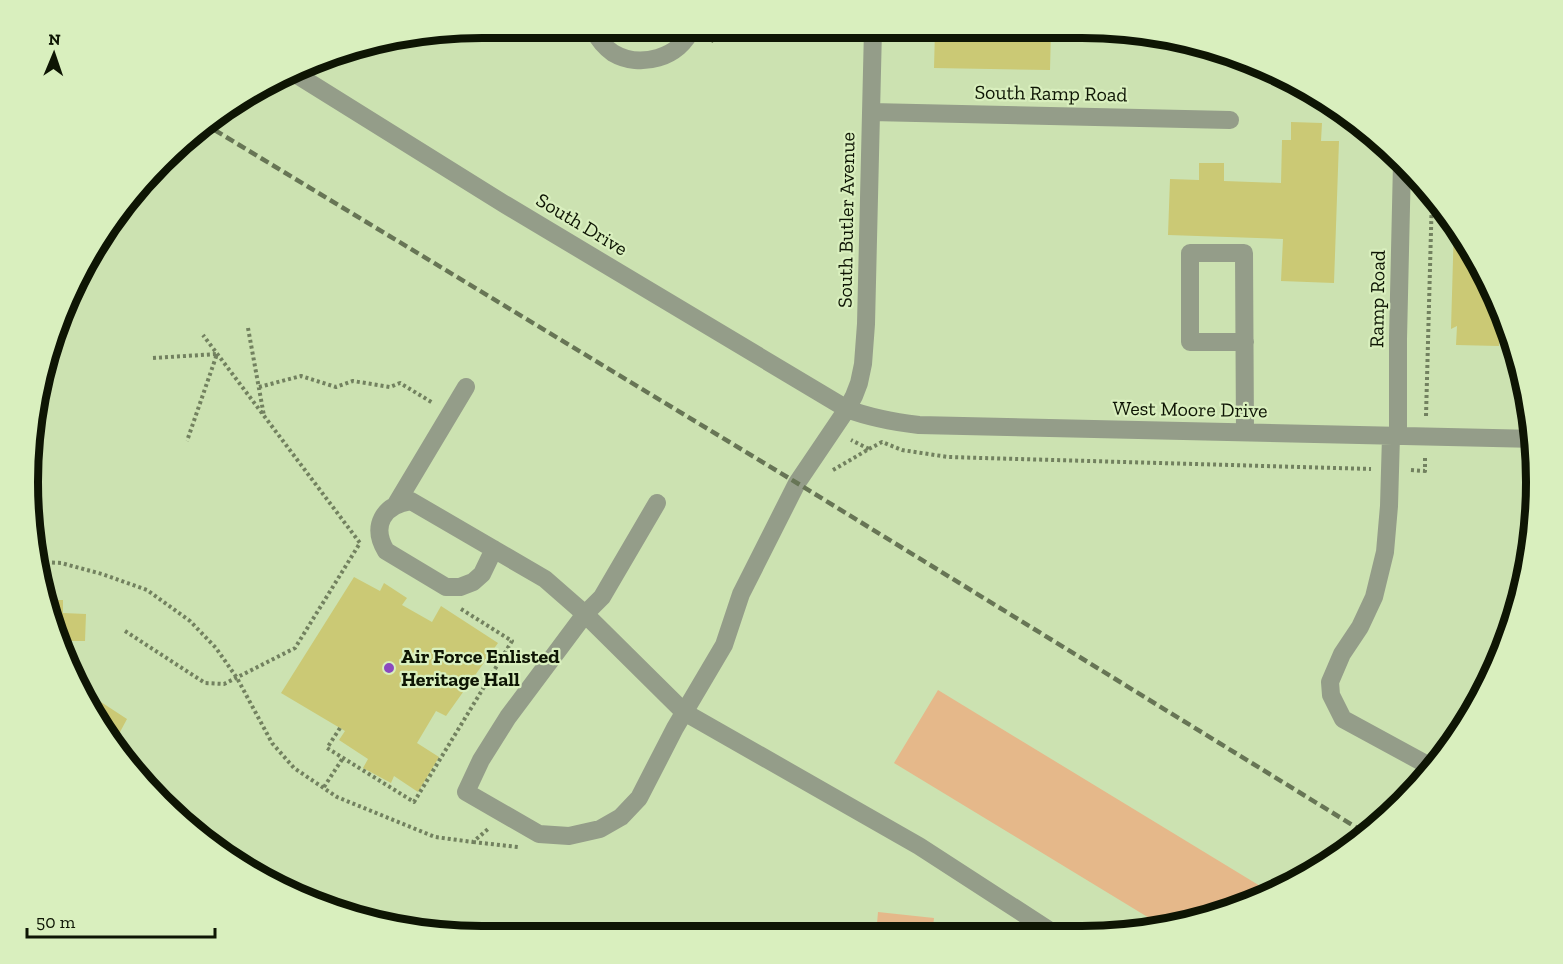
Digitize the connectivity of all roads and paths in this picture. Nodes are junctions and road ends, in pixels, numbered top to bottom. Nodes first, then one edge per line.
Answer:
1 (597, 38) edge
2 (686, 38) edge
3 (873, 38) edge
4 (300, 76) edge
5 (871, 112) junction
6 (1230, 120) dead end
7 (1402, 175) edge
8 (248, 328) dead end
9 (202, 335) dead end
10 (1245, 342) junction
11 (217, 354) junction
12 (153, 358) dead end
13 (259, 387) junction
14 (466, 387) dead end
15 (847, 409) junction
16 (450, 413) junction
17 (264, 416) junction
18 (833, 430) junction
19 (1245, 432) junction
20 (1394, 436) junction
21 (1524, 439) edge
22 (187, 441) dead end
23 (824, 475) dead end
24 (657, 503) dead end
25 (396, 504) junction
26 (494, 549) junction
27 (45, 562) edge
28 (455, 606) dead end
29 (585, 614) junction
30 (124, 631) dead end
31 (237, 678) junction
32 (684, 712) junction
33 (339, 728) dead end
34 (343, 758) junction
35 (1425, 764) edge
36 (324, 787) junction
37 (505, 814) junction
38 (473, 842) junction
39 (521, 848) dead end
40 (1043, 926) edge

1 - 2 street
3 - 5 street, South Butler Avenue
4 - 15 street, South Drive
5 - 6 street, South Ramp Road
5 - 15 street, South Butler Avenue
7 - 20 street, Ramp Road
8 - 13 path
9 - 11 path
10 - 10 street
10 - 19 street
11 - 12 path
11 - 17 path
11 - 22 path
13 - 16 path
13 - 17 path
14 - 16 street
15 - 18 street, South Butler Avenue
15 - 19 street, West Moore Drive
16 - 25 street
17 - 31 path
18 - 23 path
18 - 32 street, South Butler Avenue
19 - 20 street, West Moore Drive
20 - 21 street, West Moore Drive
20 - 35 street, Ramp Road
24 - 29 street
25 - 26 street
25 - 26 street
26 - 29 street
27 - 31 path
28 - 34 path
29 - 32 street
29 - 37 street, South Butler Avenue
30 - 31 path
31 - 36 path
32 - 37 street, South Butler Avenue
32 - 40 street
33 - 34 path
34 - 36 path
36 - 38 path
37 - 38 path
38 - 39 path

